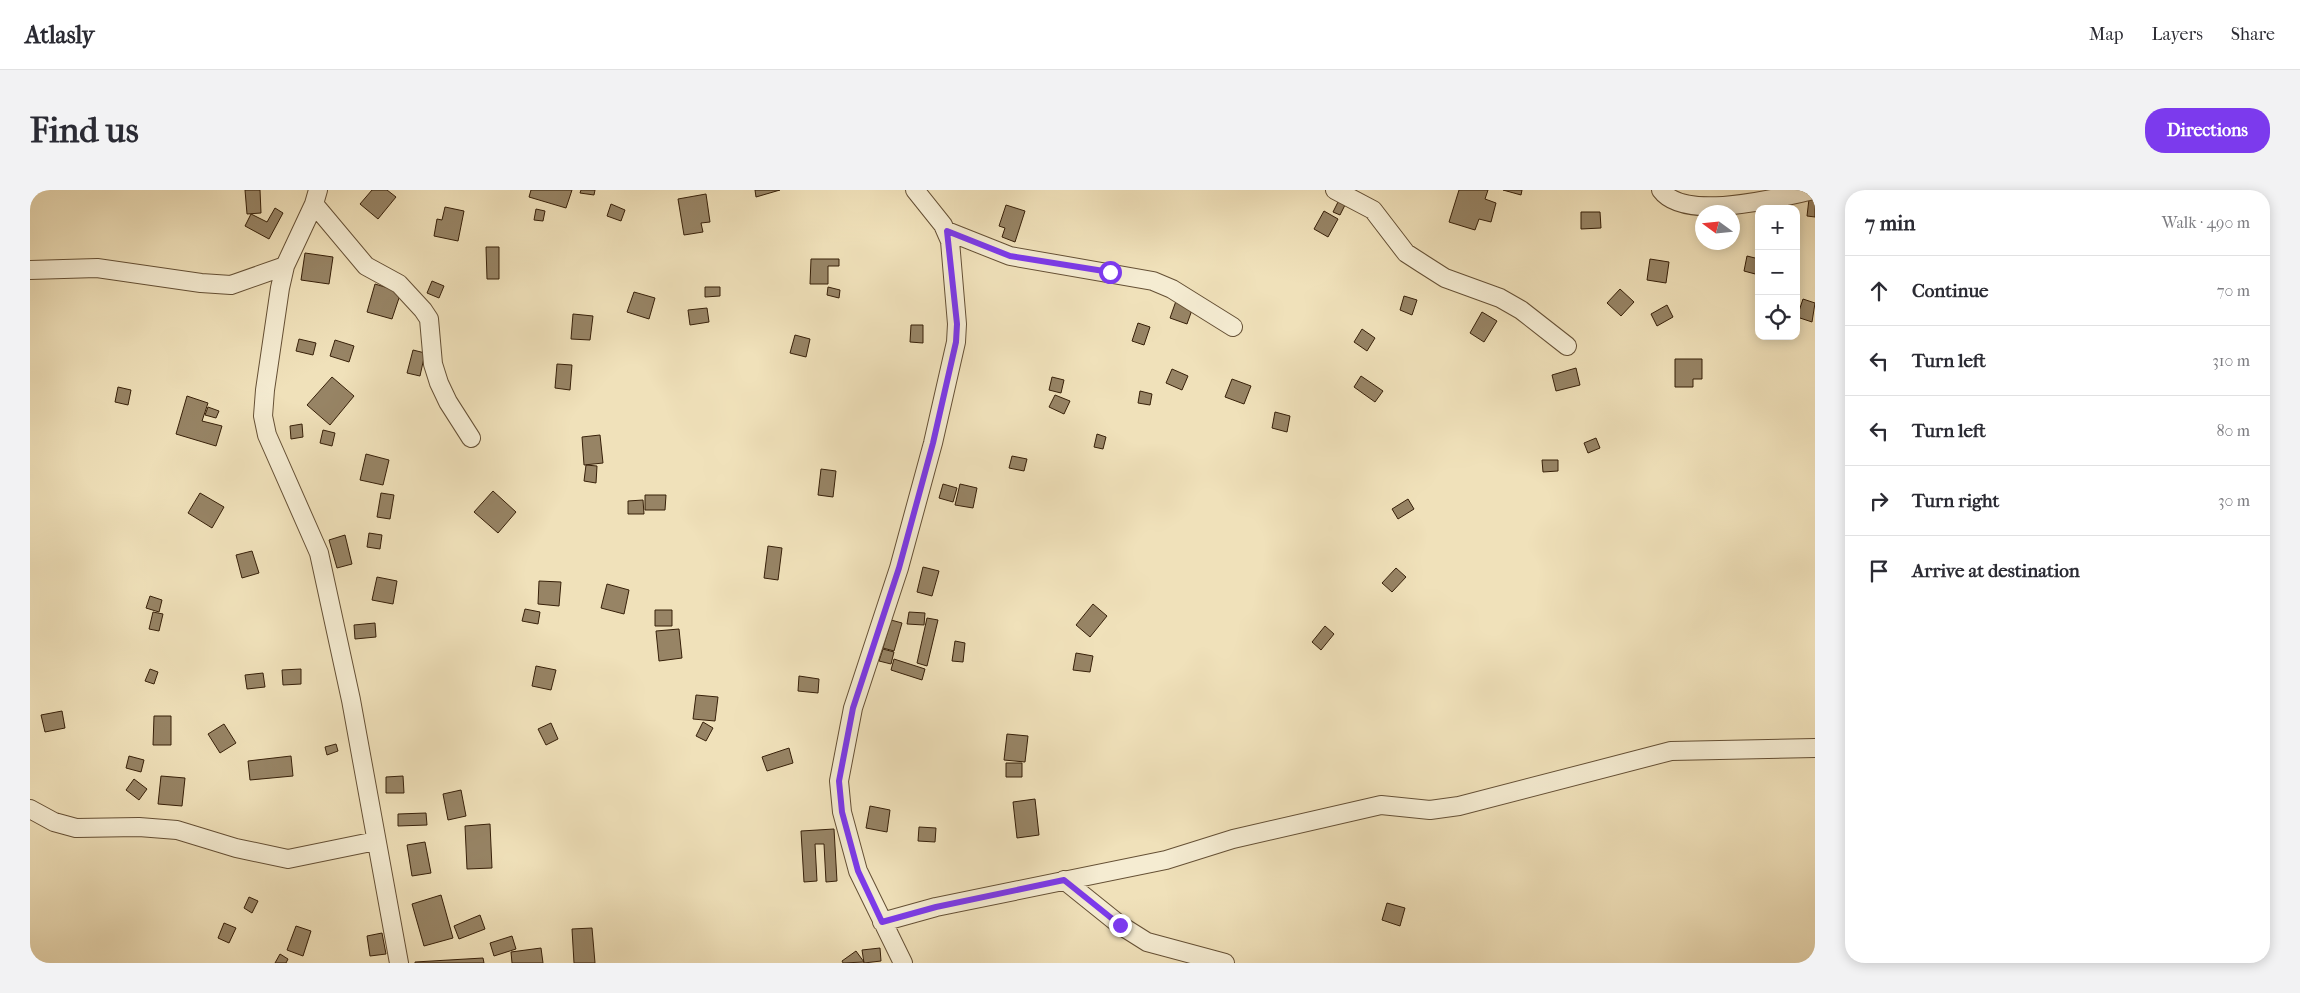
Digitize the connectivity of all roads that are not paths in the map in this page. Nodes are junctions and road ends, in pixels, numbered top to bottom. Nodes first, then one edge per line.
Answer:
1 (915, 190) edge
2 (1335, 190) edge
3 (1661, 190) edge
4 (1814, 190) edge
5 (1764, 195) edge
6 (316, 197) edge
7 (947, 231) junction
8 (285, 266) junction
9 (30, 270) edge
10 (1233, 327) dead end
11 (1567, 346) dead end
12 (471, 438) dead end
13 (1815, 748) edge
14 (30, 809) edge
15 (376, 841) junction
16 (1064, 880) junction
17 (882, 922) junction
18 (399, 963) edge
19 (902, 963) edge
20 (1225, 963) edge

1 - 7 street
2 - 11 street
3 - 5 street
4 - 5 street
6 - 8 street
6 - 12 street
7 - 10 street
7 - 17 street
8 - 9 street
8 - 15 street
13 - 16 street
14 - 15 street
15 - 18 street
16 - 17 street
16 - 20 street
17 - 19 street

